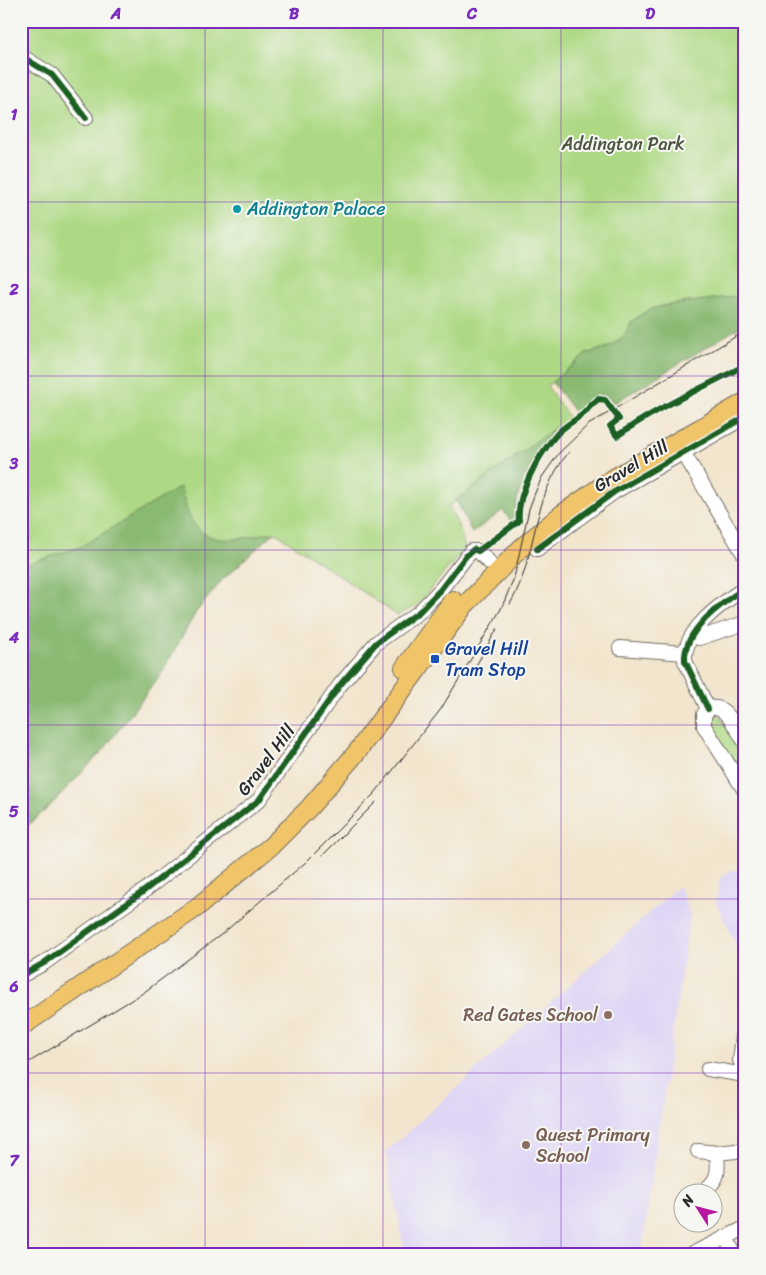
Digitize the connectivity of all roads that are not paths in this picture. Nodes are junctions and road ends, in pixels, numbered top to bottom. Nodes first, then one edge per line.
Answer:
1 (21, 56) edge
2 (86, 118) dead end
3 (745, 389) edge
4 (745, 402) edge
5 (745, 416) edge
6 (683, 452) junction
7 (565, 519) junction
8 (537, 549) dead end
9 (484, 556) junction
10 (745, 556) edge
11 (745, 588) edge
12 (745, 623) edge
13 (694, 634) junction
14 (620, 648) dead end
15 (684, 653) junction
16 (708, 709) junction
17 (745, 742) edge
18 (745, 791) edge
19 (21, 976) edge
20 (21, 1014) edge
21 (745, 1021) edge
22 (21, 1027) edge
23 (743, 1040) edge
24 (708, 1068) dead end
25 (745, 1074) edge
26 (745, 1150) edge
27 (698, 1151) dead end
28 (717, 1153) junction
29 (714, 1182) edge
30 (745, 1228) edge
31 (726, 1237) junction
32 (692, 1254) edge
33 (734, 1254) edge

1 - 2 street
3 - 9 main road, Gravel Hill
4 - 7 main road, Gravel Hill
5 - 6 street, Gravel Hill
6 - 7 street, Gravel Hill
6 - 10 street
7 - 8 street, Gravel Hill
7 - 22 main road, Gravel Hill
9 - 19 street, Gravel Hill
9 - 20 main road, Gravel Hill
11 - 13 street
12 - 13 street
13 - 15 street
14 - 15 street
15 - 16 street
16 - 17 street
16 - 18 street
21 - 23 street
23 - 25 street
24 - 25 street
26 - 28 street
27 - 28 street
28 - 29 street
30 - 31 street
31 - 32 street
31 - 33 street

